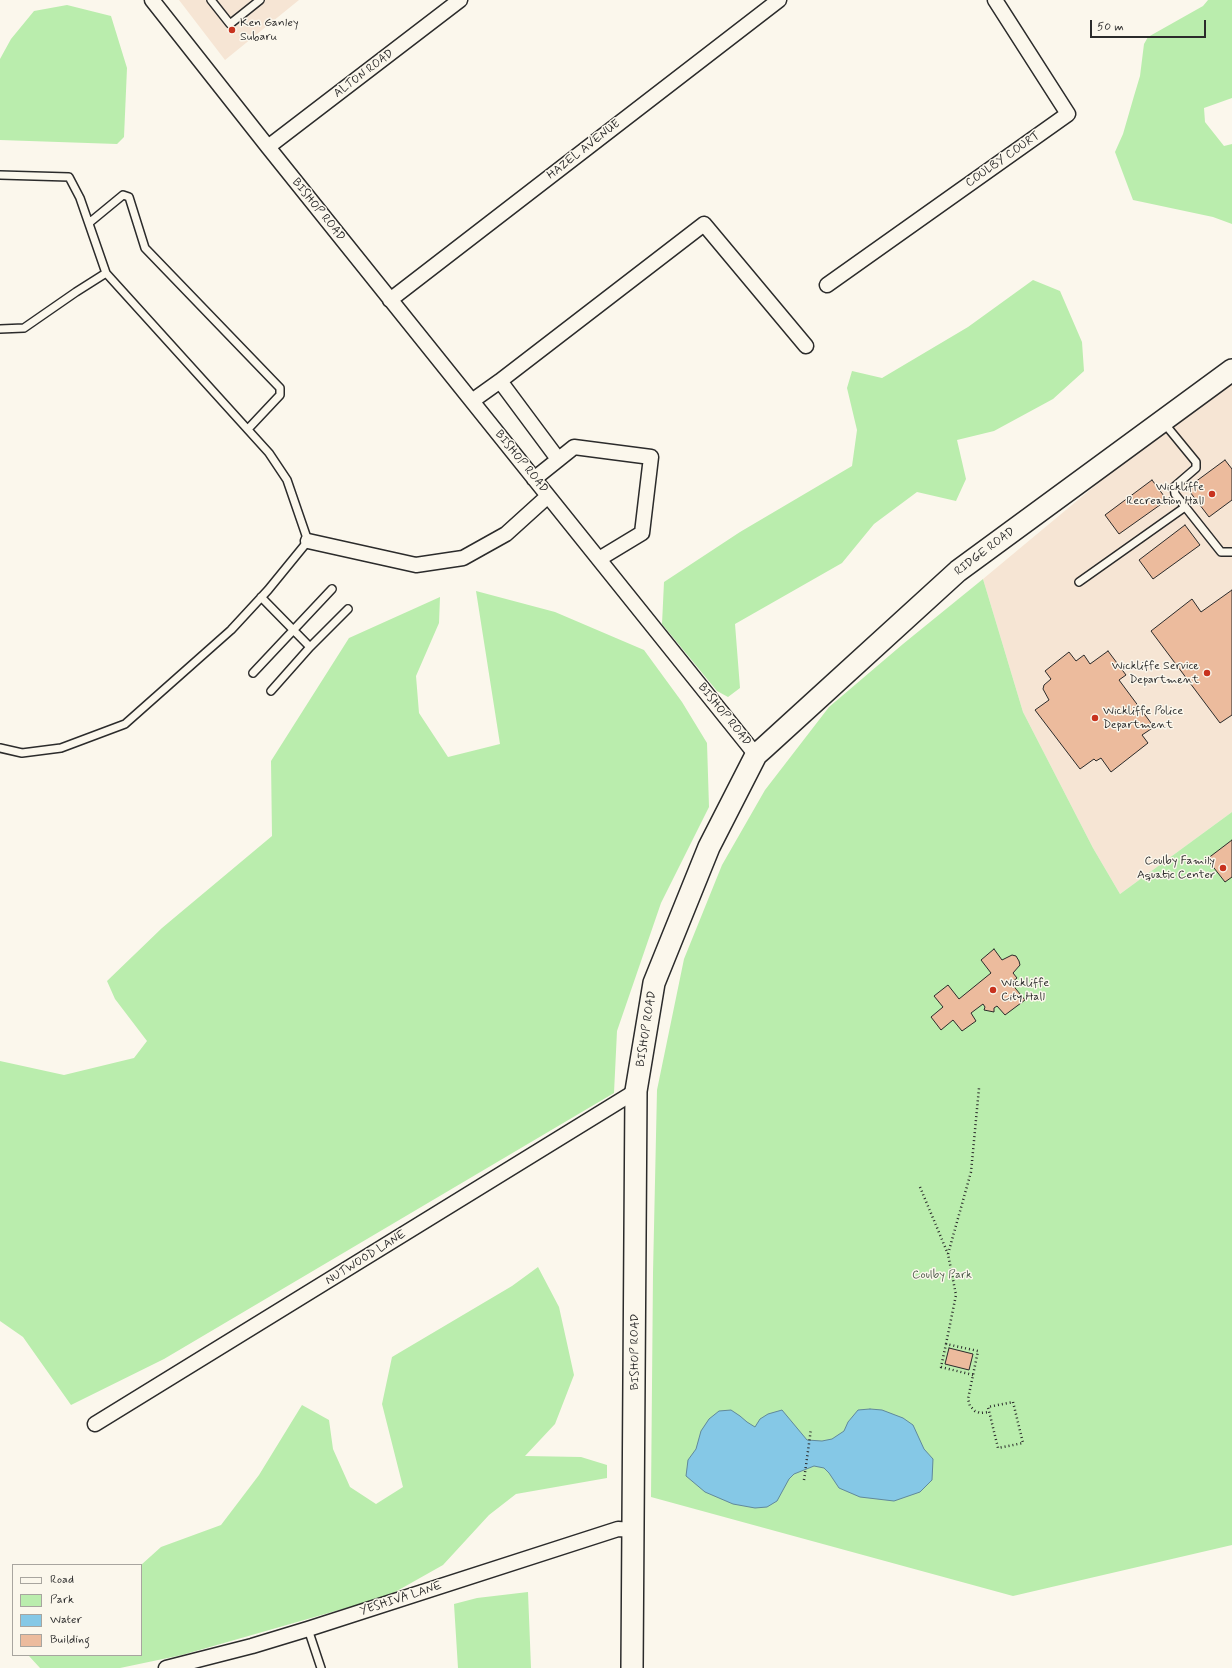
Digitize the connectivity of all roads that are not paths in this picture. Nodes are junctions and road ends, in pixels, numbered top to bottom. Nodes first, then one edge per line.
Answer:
1 (152, 0) edge
2 (211, 0) edge
3 (260, 0) edge
4 (460, 0) edge
5 (779, 0) edge
6 (995, 0) edge
7 (268, 147) junction
8 (0, 175) edge
9 (89, 223) junction
10 (106, 273) junction
11 (828, 285) dead end
12 (390, 300) junction
13 (0, 329) edge
14 (806, 346) dead end
15 (1232, 370) edge
16 (500, 381) junction
17 (472, 401) junction
18 (1162, 421) junction
19 (248, 429) junction
20 (558, 459) junction
21 (534, 479) junction
22 (548, 496) junction
23 (1185, 507) junction
24 (308, 541) junction
25 (1232, 552) edge
26 (599, 559) junction
27 (1079, 582) dead end
28 (332, 589) dead end
29 (261, 597) junction
30 (348, 609) dead end
31 (293, 630) junction
32 (310, 647) junction
33 (253, 674) dead end
34 (271, 690) dead end
35 (0, 748) edge
36 (756, 755) junction
37 (636, 1091) junction
38 (95, 1424) dead end
39 (634, 1530) junction
40 (308, 1629) junction
41 (166, 1668) edge
42 (321, 1668) edge
43 (632, 1668) edge

1 - 7 street, BISHOP ROAD
2 - 3 lane
4 - 7 street, ALTON ROAD
5 - 12 street, HAZEL AVENUE
6 - 11 street, COULBY COURT
7 - 12 street, BISHOP ROAD
8 - 9 lane
9 - 10 lane
9 - 19 lane
10 - 13 lane
10 - 19 lane
12 - 17 street, BISHOP ROAD
14 - 16 street
15 - 18 main road, RIDGE ROAD
16 - 17 street
16 - 20 street
17 - 21 street, BISHOP ROAD
18 - 23 lane
18 - 36 main road, RIDGE ROAD
19 - 24 lane
20 - 21 street
20 - 26 street
21 - 22 street, BISHOP ROAD
22 - 24 street
22 - 26 street, BISHOP ROAD
23 - 25 lane
23 - 27 lane
24 - 29 lane
26 - 36 street, BISHOP ROAD
28 - 31 lane
29 - 31 lane
29 - 35 lane
30 - 32 lane
31 - 32 lane
31 - 33 lane
32 - 34 lane
36 - 37 main road, BISHOP ROAD
37 - 38 street, NUTWOOD LANE
37 - 39 main road, BISHOP ROAD
39 - 40 street, YESHIVA LANE
39 - 43 main road, BISHOP ROAD
40 - 41 street, YESHIVA LANE
40 - 42 lane

